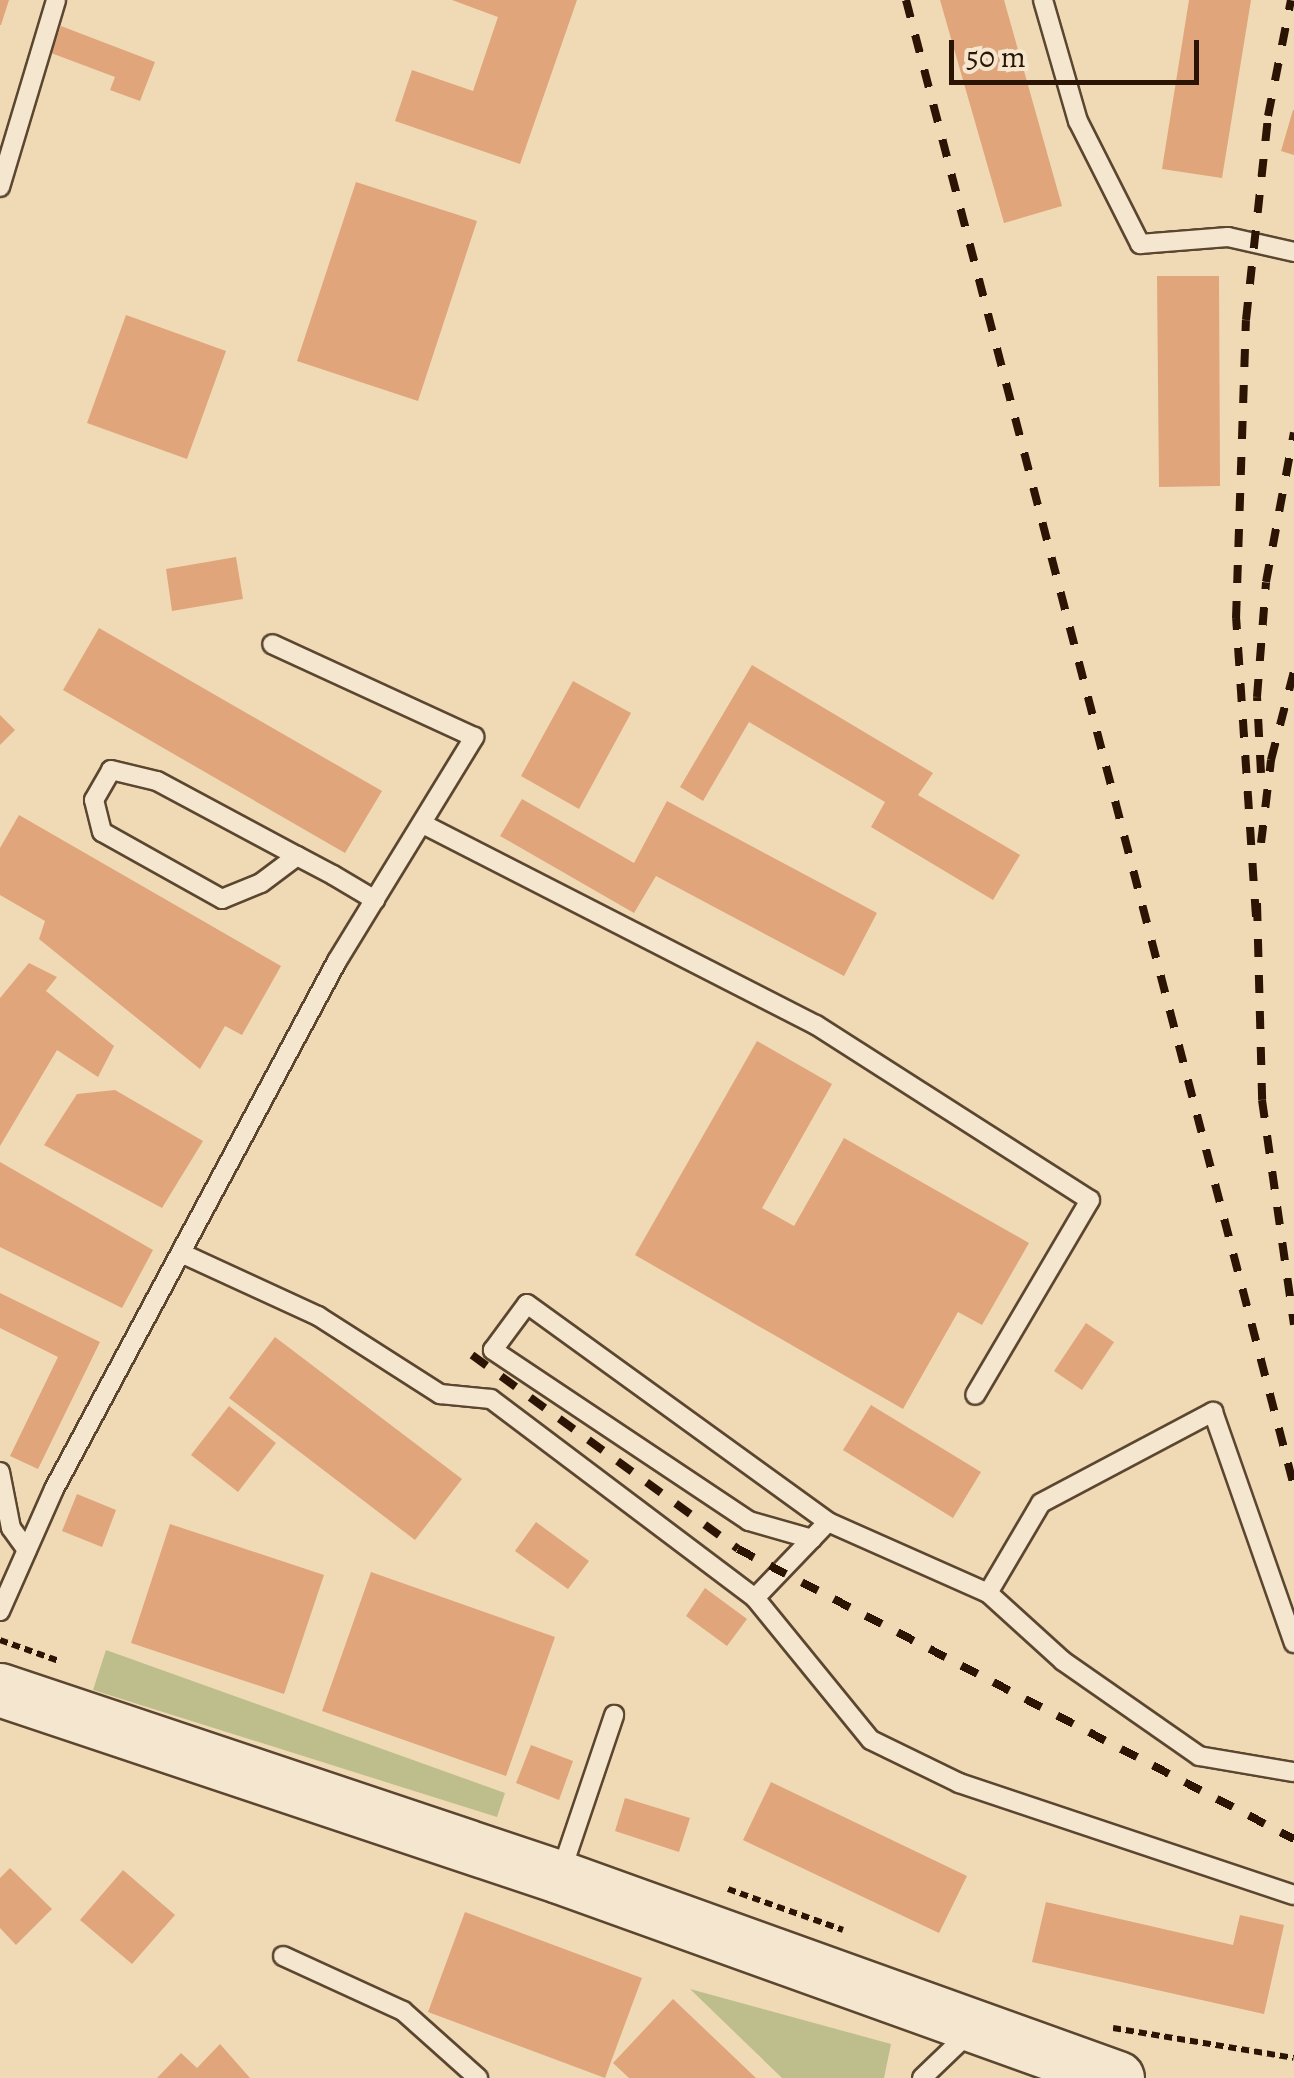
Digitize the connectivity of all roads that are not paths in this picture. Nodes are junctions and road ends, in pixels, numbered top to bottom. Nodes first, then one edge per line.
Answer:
1 (56, 0) edge
2 (1042, 0) edge
3 (0, 187) edge
4 (1294, 252) edge
5 (272, 644) dead end
6 (422, 824) junction
7 (298, 856) junction
8 (375, 900) junction
9 (180, 1254) junction
10 (975, 1395) dead end
11 (0, 1472) edge
12 (828, 1522) junction
13 (812, 1539) junction
14 (27, 1550) junction
15 (988, 1593) junction
16 (755, 1598) junction
17 (0, 1611) edge
18 (1294, 1643) edge
19 (0, 1690) edge
20 (614, 1715) dead end
21 (1294, 1772) edge
22 (559, 1877) junction
23 (1294, 1895) edge
24 (283, 1956) dead end
25 (973, 2029) junction
26 (478, 2078) edge
27 (922, 2078) edge
28 (1118, 2078) edge

1 - 3 lane
2 - 4 lane
5 - 6 lane
6 - 8 lane
6 - 10 lane
7 - 7 lane
7 - 8 lane
8 - 9 lane
9 - 14 lane
9 - 16 lane
11 - 14 lane
12 - 13 lane
12 - 13 lane
12 - 15 lane
13 - 16 lane
14 - 17 lane
15 - 18 lane
15 - 21 lane
16 - 23 lane
19 - 22 street
20 - 22 lane
22 - 25 street
24 - 26 lane
25 - 27 lane
25 - 28 street

